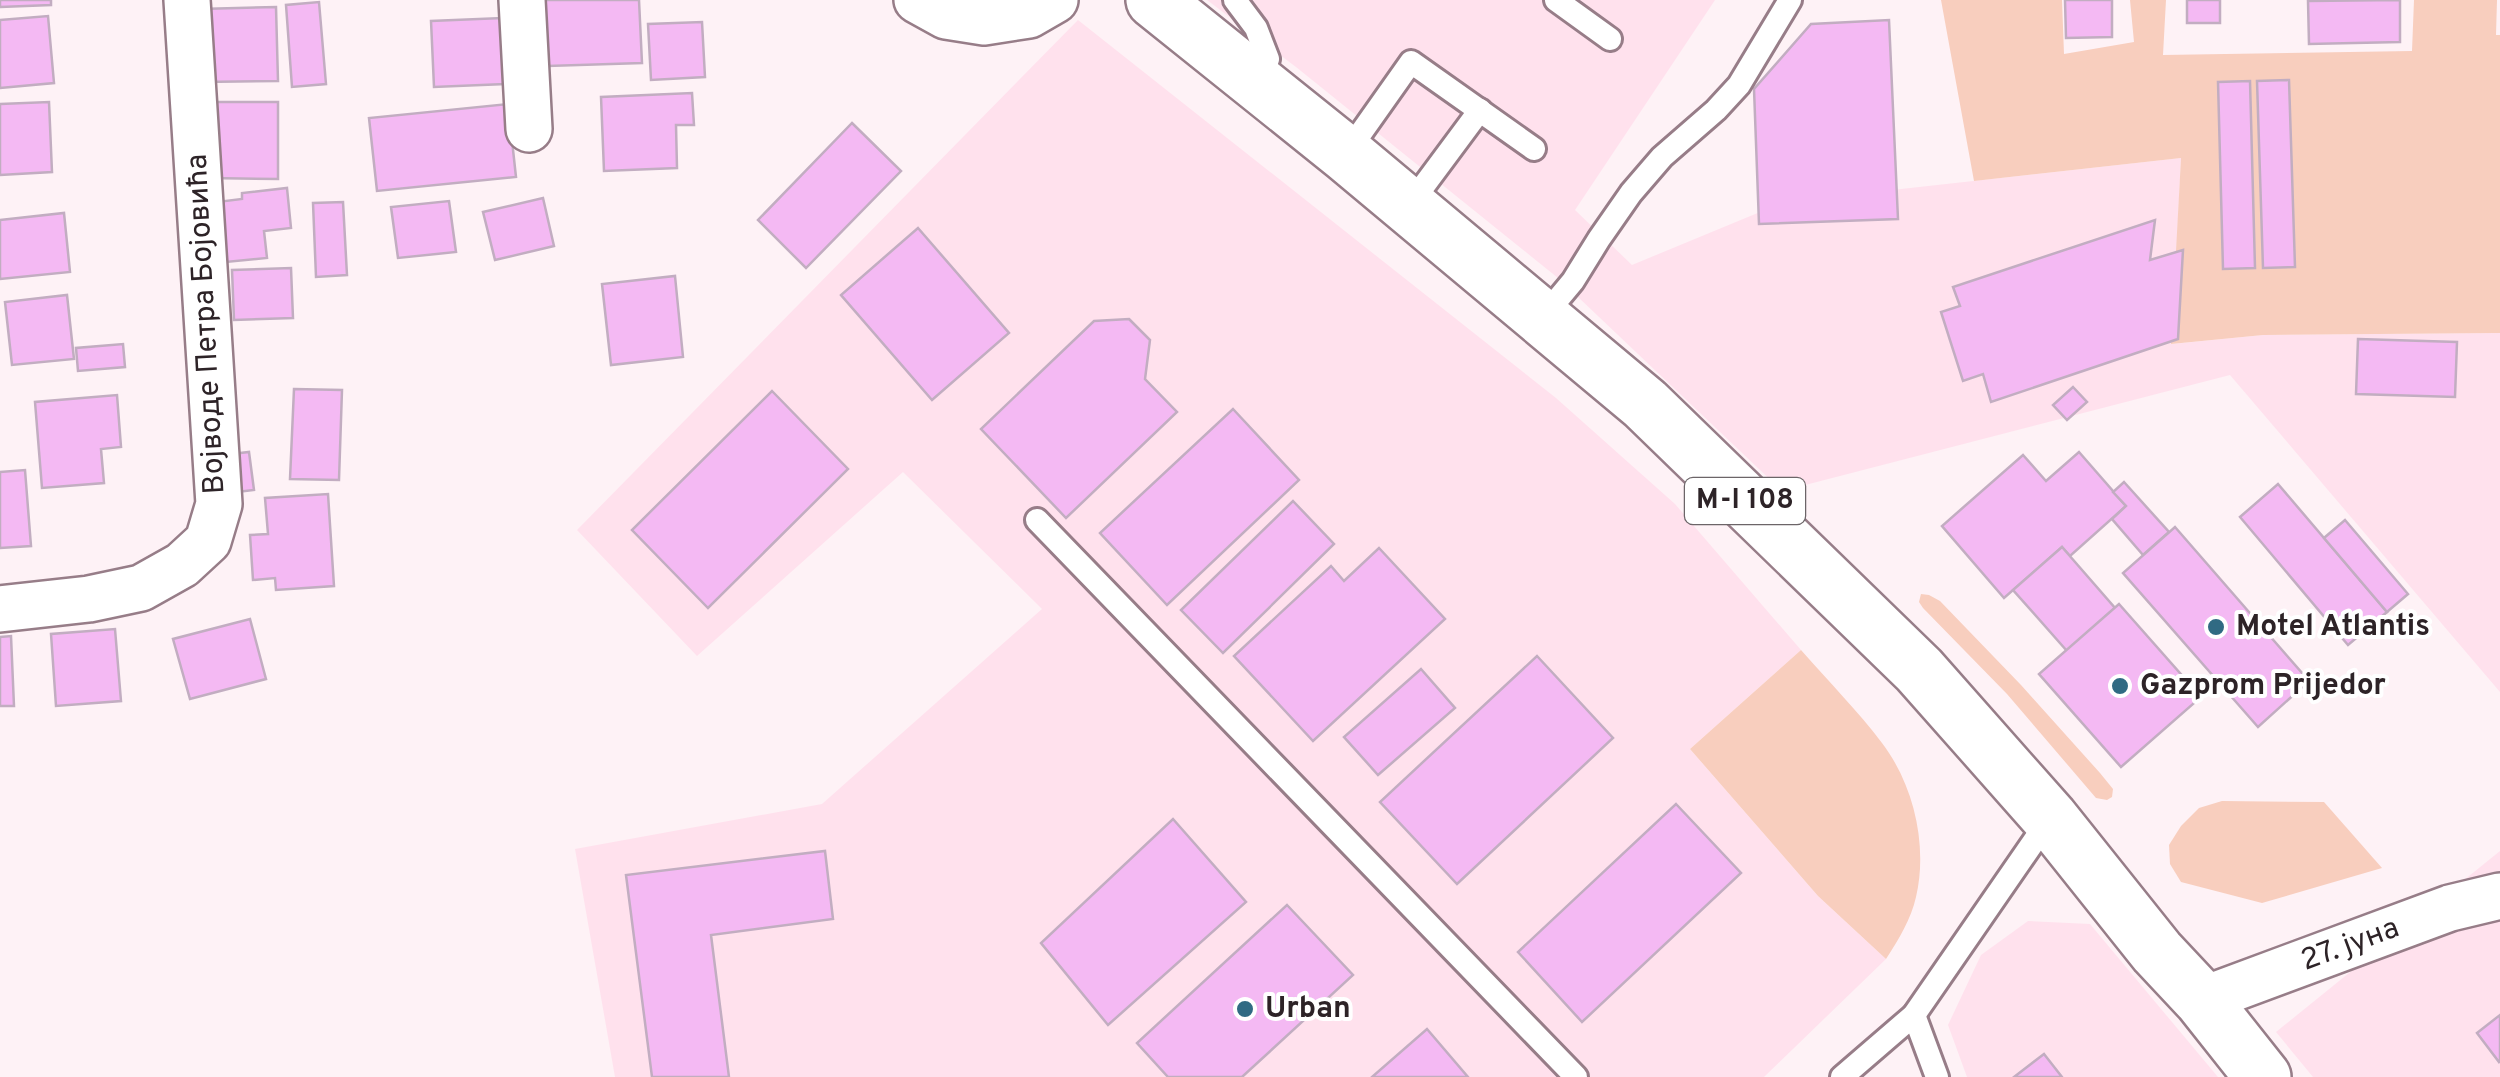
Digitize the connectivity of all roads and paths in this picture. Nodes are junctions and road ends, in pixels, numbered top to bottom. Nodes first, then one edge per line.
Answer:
1 (187, 0) edge
2 (522, 0) edge
3 (917, 0) edge
4 (1055, 0) edge
5 (1154, 0) edge
6 (1235, 0) edge
7 (1556, 0) edge
8 (1790, 0) edge
9 (1610, 39) dead end
10 (1258, 84) junction
11 (1480, 110) junction
12 (529, 129) dead end
13 (1534, 148) dead end
14 (1346, 154) junction
15 (1408, 207) junction
16 (1543, 317) junction
17 (1037, 520) dead end
18 (0, 609) edge
19 (2050, 818) junction
20 (2500, 896) edge
21 (2202, 1000) junction
22 (1914, 1015) junction
23 (1576, 1077) edge
24 (1842, 1077) edge
25 (1937, 1077) edge
26 (2262, 1077) edge

1 - 18 street, Војводе Петра Бојовића
2 - 12 street
3 - 4 street
5 - 10 main road, M-I 108
6 - 10 lane
7 - 9 lane
8 - 16 lane
10 - 14 main road, M-I 108
11 - 13 lane
11 - 14 lane
11 - 15 lane
14 - 15 main road, M-I 108
15 - 16 main road, M-I 108
16 - 19 main road, M-I 108
17 - 23 lane
19 - 21 main road, M-I 108
19 - 22 lane
20 - 21 street, 27. јуна
21 - 26 main road, M-I 108
22 - 24 lane
22 - 25 lane

